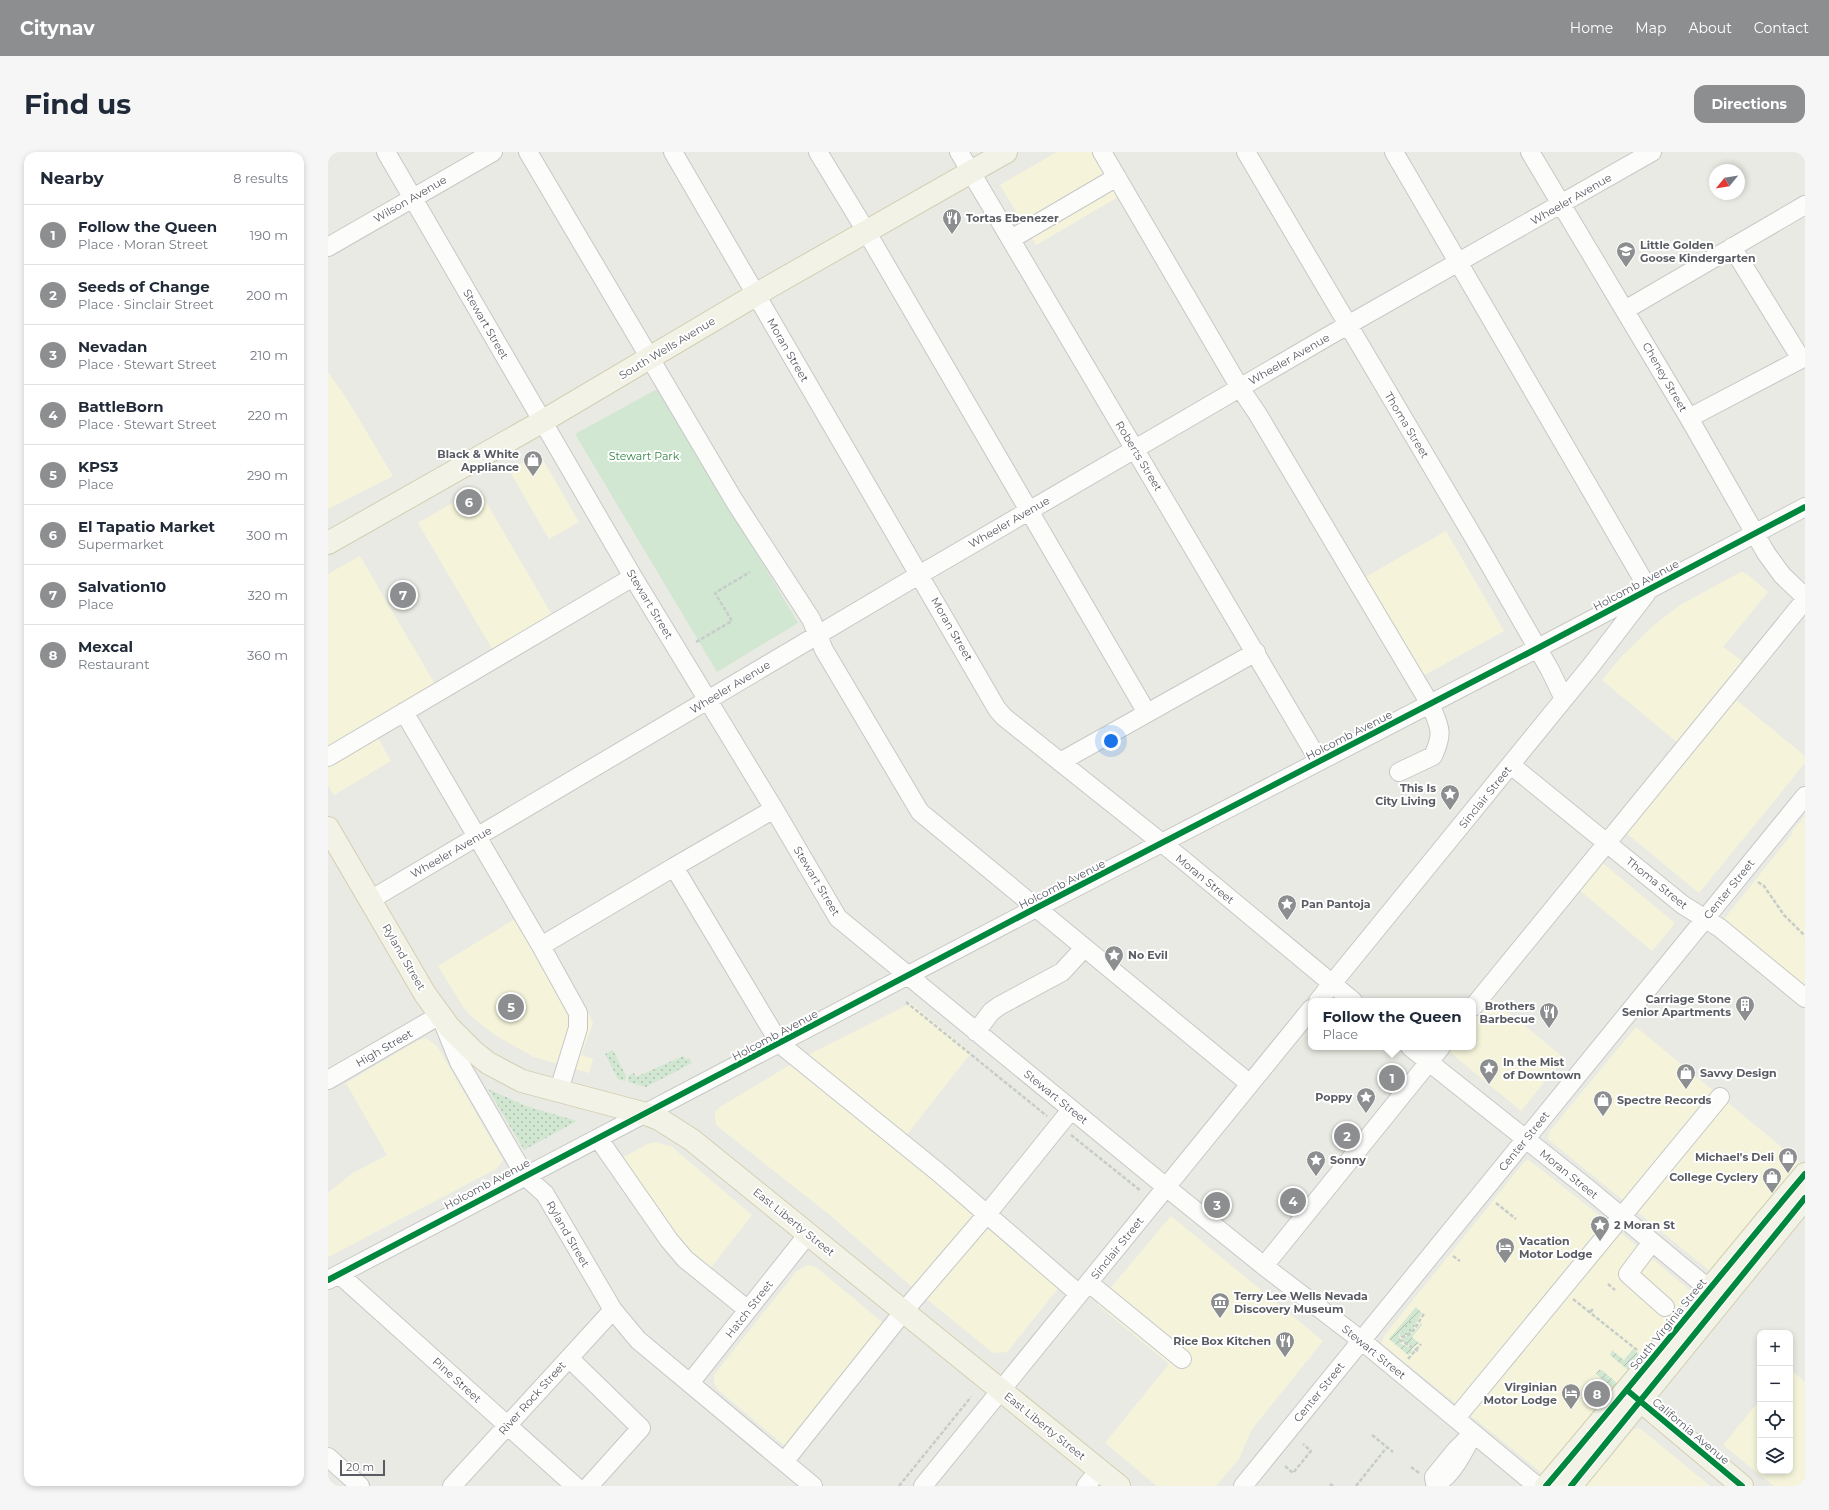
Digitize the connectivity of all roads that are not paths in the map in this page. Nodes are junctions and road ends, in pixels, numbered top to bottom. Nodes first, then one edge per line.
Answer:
1 (386, 152) edge
2 (493, 152) edge
3 (528, 152) edge
4 (673, 152) edge
5 (818, 152) edge
6 (958, 152) edge
7 (1006, 152) edge
8 (1102, 152) edge
9 (1246, 152) edge
10 (1394, 152) edge
11 (1530, 152) edge
12 (1652, 152) edge
13 (970, 172) junction
14 (1117, 177) junction
15 (413, 198) junction
16 (1561, 205) junction
17 (1805, 205) edge
18 (866, 231) junction
19 (1011, 239) junction
20 (328, 247) edge
21 (1732, 247) junction
22 (1459, 263) junction
23 (756, 294) junction
24 (1625, 310) junction
25 (1348, 325) junction
26 (650, 358) junction
27 (1803, 358) edge
28 (1240, 388) junction
29 (1689, 418) junction
30 (543, 421) junction
31 (1136, 450) junction
32 (1805, 507) edge
33 (1029, 511) junction
34 (1754, 533) junction
35 (328, 543) edge
36 (920, 574) junction
37 (634, 577) junction
38 (1649, 590) junction
39 (1805, 597) edge
40 (1805, 600) edge
41 (817, 635) junction
42 (1538, 648) junction
43 (1256, 652) junction
44 (1564, 699) junction
45 (708, 701) junction
46 (1430, 704) junction
47 (404, 712) junction
48 (1147, 713) junction
49 (328, 757) edge
50 (1319, 761) junction
51 (1060, 762) junction
52 (1511, 764) junction
53 (1399, 772) dead end
54 (1805, 796) edge
55 (774, 809) junction
56 (328, 828) edge
57 (478, 837) junction
58 (1607, 843) junction
59 (1161, 844) junction
60 (674, 867) junction
61 (370, 900) junction
62 (1036, 908) junction
63 (1704, 919) junction
64 (541, 946) junction
65 (1084, 948) junction
66 (908, 976) junction
67 (1332, 984) junction
68 (1804, 995) edge
69 (1320, 998) edge
70 (1349, 998) edge
71 (1476, 1003) edge
72 (1308, 1013) edge
73 (440, 1016) junction
74 (976, 1032) junction
75 (780, 1044) junction
76 (1414, 1050) edge
77 (1438, 1050) edge
78 (1428, 1062) junction
79 (328, 1080) edge
80 (1250, 1084) junction
81 (559, 1090) junction
82 (1720, 1096) dead end
83 (1071, 1110) junction
84 (646, 1114) junction
85 (598, 1138) junction
86 (1525, 1139) junction
87 (1805, 1174) edge
88 (525, 1176) junction
89 (1166, 1187) junction
90 (1805, 1198) edge
91 (987, 1214) junction
92 (1622, 1217) junction
93 (808, 1234) junction
94 (1652, 1242) junction
95 (1264, 1266) junction
96 (334, 1277) edge
97 (1084, 1288) junction
98 (1709, 1288) junction
99 (1665, 1307) dead end
100 (613, 1310) junction
101 (748, 1310) junction
102 (904, 1311) junction
103 (1361, 1340) junction
104 (568, 1358) junction
105 (1182, 1359) dead end
106 (690, 1383) junction
107 (1000, 1390) junction
108 (1634, 1396) junction
109 (1456, 1418) junction
110 (507, 1425) junction
111 (328, 1457) edge
112 (784, 1462) junction
113 (1093, 1478) edge
114 (360, 1486) edge
115 (452, 1486) edge
116 (575, 1486) edge
117 (589, 1486) edge
118 (813, 1486) edge
119 (923, 1486) edge
120 (1118, 1486) edge
121 (1243, 1486) edge
122 (1537, 1486) edge
123 (1546, 1486) edge
124 (1571, 1486) edge
125 (1742, 1486) edge

1 - 15 street, Stewart Street
2 - 15 street, Wilson Avenue
3 - 26 street
4 - 23 street, Moran Street
5 - 18 street
6 - 13 street, Roberts Street
7 - 13 main road, South Wells Avenue
8 - 14 street
9 - 25 street, Thoma Street
10 - 22 street
11 - 16 street, Cheney Street
12 - 16 street, Wheeler Avenue
13 - 18 main road, South Wells Avenue
13 - 19 street, Roberts Street
14 - 19 street
14 - 28 street
15 - 20 street, Wilson Avenue
15 - 30 street, Stewart Street
16 - 22 street, Wheeler Avenue
16 - 24 street, Cheney Street
17 - 21 street
18 - 23 main road, South Wells Avenue
18 - 33 street
19 - 31 street, Roberts Street
21 - 24 street
21 - 27 street
22 - 25 street, Wheeler Avenue
22 - 38 street
23 - 26 main road, South Wells Avenue
23 - 36 street, Moran Street
24 - 29 street, Cheney Street
25 - 28 street, Wheeler Avenue
25 - 42 street, Thoma Street
26 - 30 main road, South Wells Avenue
26 - 41 street
27 - 29 street
28 - 31 street, Wheeler Avenue
28 - 46 street
29 - 34 street, Cheney Street
30 - 35 main road, South Wells Avenue
30 - 37 street, Stewart Street
31 - 33 street, Wheeler Avenue
31 - 43 street, Roberts Street
32 - 34 street, Holcomb Avenue
33 - 36 street, Wheeler Avenue
33 - 48 street
34 - 38 street, Holcomb Avenue
34 - 39 street, Cheney Street
36 - 41 street, Wheeler Avenue
36 - 51 street, Moran Street
37 - 45 street, Stewart Street
37 - 47 street
38 - 42 street, Holcomb Avenue
38 - 44 street, Sinclair Street
40 - 58 street
41 - 45 street, Wheeler Avenue
41 - 62 street
42 - 44 street, Thoma Street
42 - 46 street, Holcomb Avenue
43 - 48 street
43 - 50 street, Roberts Street
44 - 52 street, Sinclair Street
45 - 55 street, Stewart Street
45 - 57 street, Wheeler Avenue
46 - 50 street, Holcomb Avenue
46 - 53 street
47 - 49 street
47 - 57 street
48 - 51 street
50 - 59 street, Holcomb Avenue
51 - 59 street, Moran Street
52 - 58 street, Thoma Street
52 - 67 street, Sinclair Street
54 - 63 street, Center Street
55 - 60 street
55 - 66 street, Stewart Street
56 - 61 main road, Ryland Street
57 - 61 street, Wheeler Avenue
57 - 64 street
58 - 63 street, Thoma Street
58 - 71 street
59 - 62 street, Holcomb Avenue
59 - 67 street, Moran Street
60 - 64 street
60 - 75 street
61 - 73 main road, Ryland Street
62 - 65 street
62 - 66 street, Holcomb Avenue
63 - 68 street, Thoma Street
63 - 86 street, Center Street
64 - 81 street
65 - 74 street
65 - 80 street
66 - 74 street, Stewart Street
66 - 75 street, Holcomb Avenue
67 - 69 street, Sinclair Street
67 - 70 street, Moran Street
72 - 80 street, Sinclair Street
73 - 79 street, High Street
73 - 81 main road, East Liberty Street
73 - 88 street, Ryland Street
74 - 83 street, Stewart Street
75 - 84 street, Holcomb Avenue
75 - 91 street
76 - 78 street, Moran Street
77 - 78 street
78 - 86 street, Moran Street
78 - 95 street
80 - 89 street, Sinclair Street
81 - 84 main road, East Liberty Street
82 - 92 street
83 - 89 street, Stewart Street
83 - 91 street
84 - 85 street, Holcomb Avenue
84 - 93 main road, East Liberty Street
85 - 88 street, Holcomb Avenue
85 - 101 street
86 - 92 street, Moran Street
86 - 103 street, Center Street
87 - 98 main road, South Virginia Street
88 - 96 street, Holcomb Avenue
88 - 100 street, Ryland Street
89 - 95 street, Stewart Street
89 - 97 street, Sinclair Street
90 - 108 main road, South Virginia Street
91 - 97 street
91 - 102 street
92 - 94 street, Moran Street
92 - 109 street
93 - 101 street, Hatch Street
93 - 102 main road, East Liberty Street
94 - 98 street, Moran Street
94 - 99 street
95 - 103 street, Stewart Street
96 - 110 street, Pine Street
97 - 105 street
97 - 107 street, Sinclair Street
98 - 108 main road, South Virginia Street
100 - 104 street, River Rock Street
100 - 106 street, Ryland Street
101 - 106 street, Hatch Street
102 - 107 main road, East Liberty Street
102 - 112 street
103 - 109 street, Stewart Street
103 - 121 street, Center Street
104 - 110 street, River Rock Street
104 - 117 street
106 - 112 street, Ryland Street
107 - 113 main road, East Liberty Street
107 - 119 street, Sinclair Street
108 - 123 main road, South Virginia Street
108 - 124 main road, South Virginia Street
108 - 125 main road, California Avenue
109 - 122 street, Stewart Street
110 - 115 street, River Rock Street
110 - 116 street, Pine Street
111 - 114 street
112 - 118 street, Ryland Street
113 - 120 main road, East Liberty Street

